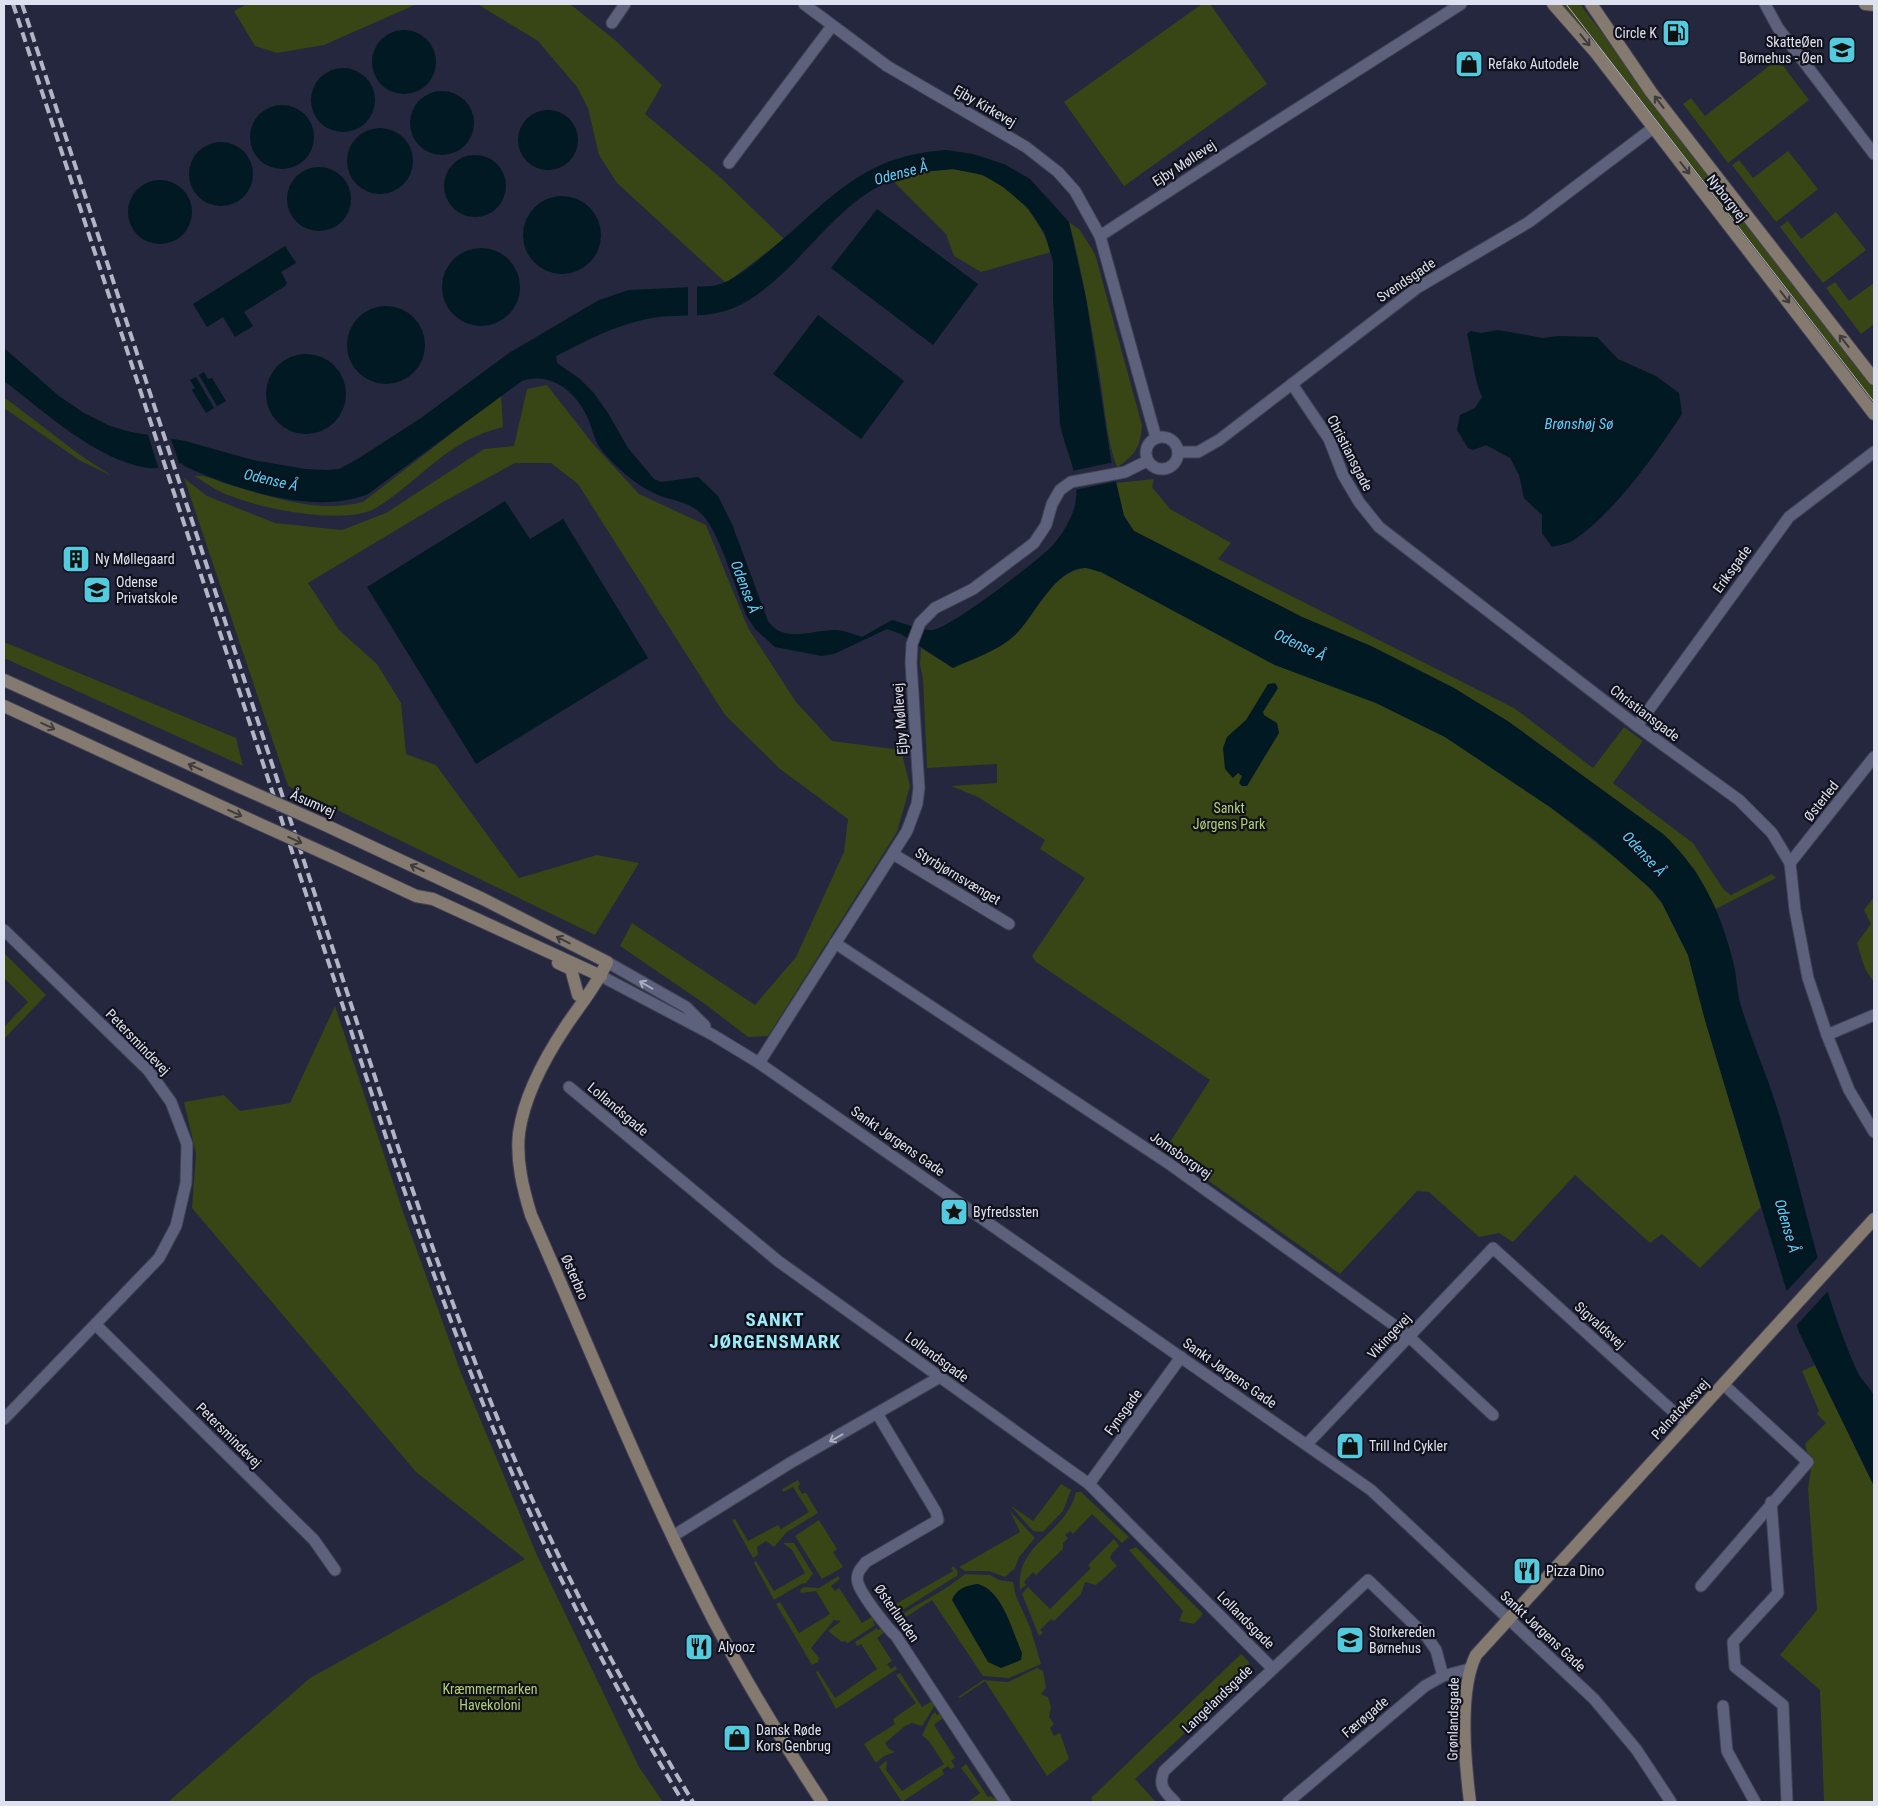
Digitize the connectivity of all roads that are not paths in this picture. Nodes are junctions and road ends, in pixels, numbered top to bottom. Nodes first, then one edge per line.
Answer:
1 (625, 4) edge
2 (804, 4) edge
3 (1461, 4) edge
4 (1553, 4) edge
5 (1591, 4) edge
6 (1765, 4) edge
7 (1865, 4) edge
8 (1874, 5) edge
9 (612, 23) dead end
10 (832, 26) junction
11 (1654, 128) junction
12 (1874, 154) edge
13 (729, 163) dead end
14 (1100, 236) junction
15 (1874, 379) edge
16 (1292, 384) junction
17 (1874, 414) edge
18 (1156, 438) junction
19 (1178, 452) junction
20 (1874, 452) edge
21 (1147, 461) junction
22 (4, 680) edge
23 (4, 706) edge
24 (1637, 726) junction
25 (1874, 757) edge
26 (893, 854) junction
27 (1790, 863) junction
28 (416, 896) junction
29 (1008, 924) dead end
30 (4, 930) edge
31 (835, 943) junction
32 (602, 959) junction
33 (596, 973) junction
34 (578, 995) junction
35 (1874, 1015) edge
36 (566, 1026) junction
37 (713, 1035) junction
38 (1826, 1035) junction
39 (759, 1063) junction
40 (569, 1087) dead end
41 (1874, 1132) edge
42 (1874, 1219) edge
43 (1493, 1248) joint
44 (96, 1326) junction
45 (1410, 1336) junction
46 (1181, 1357) junction
47 (940, 1377) junction
48 (1723, 1384) junction
49 (878, 1415) junction
50 (1493, 1415) dead end
51 (4, 1419) edge
52 (1686, 1424) junction
53 (1307, 1444) junction
54 (1089, 1484) junction
55 (1771, 1502) junction
56 (673, 1536) junction
57 (336, 1570) dead end
58 (1701, 1586) dead end
59 (1507, 1619) junction
60 (1272, 1668) junction
61 (1469, 1669) junction
62 (1443, 1676) junction
63 (1723, 1706) dead end
64 (822, 1802) edge
65 (1005, 1802) edge
66 (1174, 1802) edge
67 (1288, 1802) edge
68 (1470, 1802) edge
69 (1671, 1802) edge
70 (1754, 1802) edge
71 (1788, 1802) edge

1 - 9 street
2 - 10 street, Ejby Kirkevej
3 - 14 street, Ejby Møllevej
4 -> 11 street, Nyborgvej
15 -> 5 street, Nyborgvej
6 - 12 street
7 - 8 street
10 - 13 street
10 - 14 street, Ejby Kirkevej
11 - 16 street, Svendsgade
11 -> 17 street, Nyborgvej
14 - 18 street
16 - 19 street, Svendsgade
16 - 24 street, Christiansgade
18 - 19 street
18 - 21 street
19 - 21 street
20 - 24 street, Eriksgade
21 - 26 street, Ejby Møllevej
32 -> 22 street, Åsumvej, bridge
23 -> 28 street, bridge
24 - 27 street, Christiansgade
25 - 27 street, Østerled
26 - 29 street, Styrbjørnsvænget
26 - 31 street, Ejby Møllevej
27 - 38 street, Christiansgade
28 - 33 street
28 - 34 street
30 - 44 street, Petersmindevej
31 - 39 street, Ejby Møllevej
31 - 45 street, Jomsborgvej
32 - 33 street, Østerbro
37 -> 32 street, Sankt Jørgens Gade
33 - 34 street, Østerbro
33 - 36 street, Østerbro
33 - 37 street, Sankt Jørgens Gade
34 - 36 street, Østerbro
35 - 38 street
36 - 56 street, Østerbro
37 - 39 street, Sankt Jørgens Gade
38 - 41 street, Christiansgade
39 - 46 street, Sankt Jørgens Gade
40 - 47 street, Lollandsgade
42 - 48 street, Palnatokesvej
43 - 45 street, Vikingevej
43 - 52 street, Sigvaldsvej
44 - 51 street, Petersmindevej
44 - 57 street, Petersmindevej
45 - 50 street, Jomsborgvej
45 - 53 street, Vikingevej
46 - 53 street, Sankt Jørgens Gade
46 - 54 street, Fynsgade
47 - 49 street
47 - 54 street, Lollandsgade
48 - 52 street, Palnatokesvej
48 - 55 street
49 -> 56 street
49 - 65 street, Østerlunden
52 - 59 street, Palnatokesvej
53 - 59 street, Sankt Jørgens Gade
54 - 60 street, Lollandsgade
55 - 58 street
55 - 71 street
56 - 64 street, Østerbro
59 - 61 street, Grønlandsgade
59 - 69 street, Sankt Jørgens Gade
60 - 62 street, Langelandsgade
60 - 66 street, Langelandsgade
61 - 62 street, Færøgade
61 - 68 street, Grønlandsgade
62 - 67 street, Færøgade
63 - 70 street

